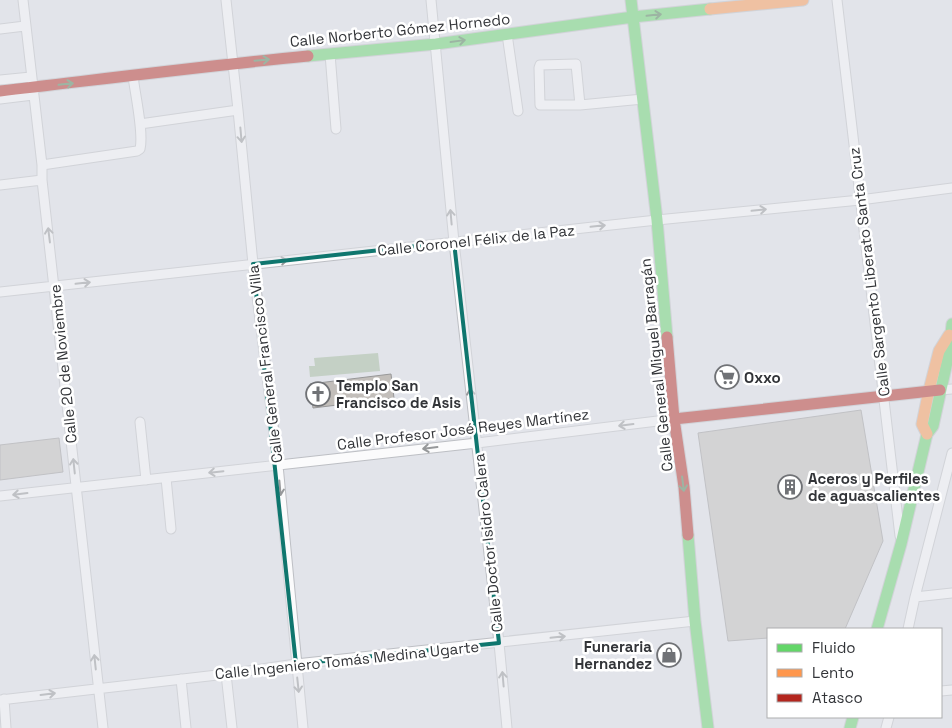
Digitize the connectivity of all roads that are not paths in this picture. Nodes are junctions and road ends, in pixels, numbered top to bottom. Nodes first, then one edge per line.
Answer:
1 (23, 0) edge
2 (226, 0) edge
3 (431, 0) edge
4 (631, 0) edge
5 (803, 0) edge
6 (837, 0) edge
7 (633, 17) junction
8 (26, 26) junction
9 (0, 28) edge
10 (507, 34) junction
11 (436, 44) junction
12 (330, 54) junction
13 (233, 63) junction
14 (133, 76) junction
15 (0, 80) edge
16 (32, 86) junction
17 (0, 91) edge
18 (0, 99) edge
19 (643, 99) junction
20 (580, 105) junction
21 (238, 110) junction
22 (518, 111) dead end
23 (140, 124) junction
24 (336, 129) dead end
25 (42, 165) junction
26 (42, 180) junction
27 (0, 185) edge
28 (952, 188) edge
29 (860, 200) junction
30 (657, 220) junction
31 (454, 242) junction
32 (253, 264) junction
33 (55, 286) junction
34 (0, 292) edge
35 (951, 328) edge
36 (940, 390) edge
37 (884, 396) junction
38 (674, 419) junction
39 (140, 422) dead end
40 (477, 443) junction
41 (952, 453) edge
42 (278, 465) junction
43 (166, 478) junction
44 (146, 480) junction
45 (76, 488) junction
46 (947, 492) edge
47 (0, 496) edge
48 (171, 529) dead end
49 (901, 544) junction
50 (952, 593) edge
51 (915, 597) junction
52 (695, 621) junction
53 (876, 628) edge
54 (908, 628) edge
55 (500, 643) junction
56 (296, 664) junction
57 (226, 674) junction
58 (182, 679) junction
59 (98, 688) junction
60 (2, 699) edge
61 (6, 728) edge
62 (102, 728) edge
63 (186, 728) edge
64 (232, 728) edge
65 (303, 728) edge
66 (507, 728) edge
67 (708, 728) edge

1 - 8 street, Calle 20 de Noviembre
2 - 13 street, Calle General Francisco Villa
3 - 11 street, Calle Doctor Isidro Calera
4 - 7 main road, Calle General Miguel Barragán
7 -> 5 main road, Calle Norberto Gómez Hornedo
6 - 29 street, Calle Sargento Liberato Santa Cruz
7 - 10 main road, Calle Norberto Gómez Hornedo
7 - 19 main road, Calle General Miguel Barragán
8 - 9 street
8 - 16 street, Calle 20 de Noviembre
11 -> 10 main road, Calle Norberto Gómez Hornedo
10 - 22 street
11 - 12 main road, Calle Norberto Gómez Hornedo
31 -> 11 street, Calle Doctor Isidro Calera
13 -> 12 main road, Calle Norberto Gómez Hornedo
12 - 24 street
13 - 14 main road, Calle Norberto Gómez Hornedo
13 - 21 street, Calle General Francisco Villa
16 -> 14 main road, Calle Norberto Gómez Hornedo
14 - 23 street
15 - 16 street, Calle Norberto Gómez Hornedo
16 - 17 main road, Calle Norberto Gómez Hornedo
16 - 18 street, Calle Norberto Gómez Hornedo
16 - 25 street, Calle 20 de Noviembre
19 - 20 street
19 - 30 main road, Calle General Miguel Barragán
20 - 20 street
21 - 23 street
21 -> 32 street, Calle General Francisco Villa
23 - 25 street
25 - 26 street, Calle 20 de Noviembre
26 - 27 street
33 -> 26 street, Calle 20 de Noviembre
28 - 29 street, Calle Coronel Félix de la Paz
30 -> 29 street, Calle Coronel Félix de la Paz
29 - 37 street, Calle Sargento Liberato Santa Cruz
31 -> 30 street, Calle Coronel Félix de la Paz
30 - 38 main road, Calle General Miguel Barragán
32 -> 31 street, Calle Coronel Félix de la Paz
40 -> 31 street, Calle Doctor Isidro Calera
33 -> 32 street, Calle Coronel Félix de la Paz
32 - 42 street, Calle General Francisco Villa
33 - 34 street, Calle Coronel Félix de la Paz
45 -> 33 street, Calle 20 de Noviembre
35 - 36 main road
36 - 37 main road, Calle Profesor José Reyes Martínez
36 - 49 main road
37 - 38 main road, Calle Profesor José Reyes Martínez
37 - 49 street, Calle Sargento Liberato Santa Cruz
38 -> 40 street, Calle Profesor José Reyes Martínez
38 -> 52 main road, Calle General Miguel Barragán
39 - 44 street
40 -> 42 street, Calle Profesor José Reyes Martínez
40 - 55 street, Calle Doctor Isidro Calera
41 - 46 street
42 -> 43 street, Calle Profesor José Reyes Martínez
42 -> 56 street, Calle General Francisco Villa
43 - 44 street, Calle Profesor José Reyes Martínez
43 - 48 street
44 - 45 street, Calle Profesor José Reyes Martínez
45 -> 47 street, Calle Profesor José Reyes Martínez
59 -> 45 street, Calle 20 de Noviembre
46 - 51 street
49 - 53 main road
50 - 51 street
51 - 54 street
55 -> 52 street, Calle Ingeniero Tomás Medina Ugarte
52 - 67 main road, Calle General Miguel Barragán
55 - 56 street, Calle Ingeniero Tomás Medina Ugarte
66 -> 55 street, Calle Doctor Isidro Calera
56 - 57 street, Calle Ingeniero Tomás Medina Ugarte
56 -> 65 street, Calle General Francisco Villa
57 - 58 street, Calle Ingeniero Tomás Medina Ugarte
57 - 64 street
58 - 59 street, Calle Ingeniero Tomás Medina Ugarte
58 - 63 street
60 -> 59 street, Calle Ingeniero Tomás Medina Ugarte
59 - 62 street, Calle 20 de Noviembre
60 - 61 street

